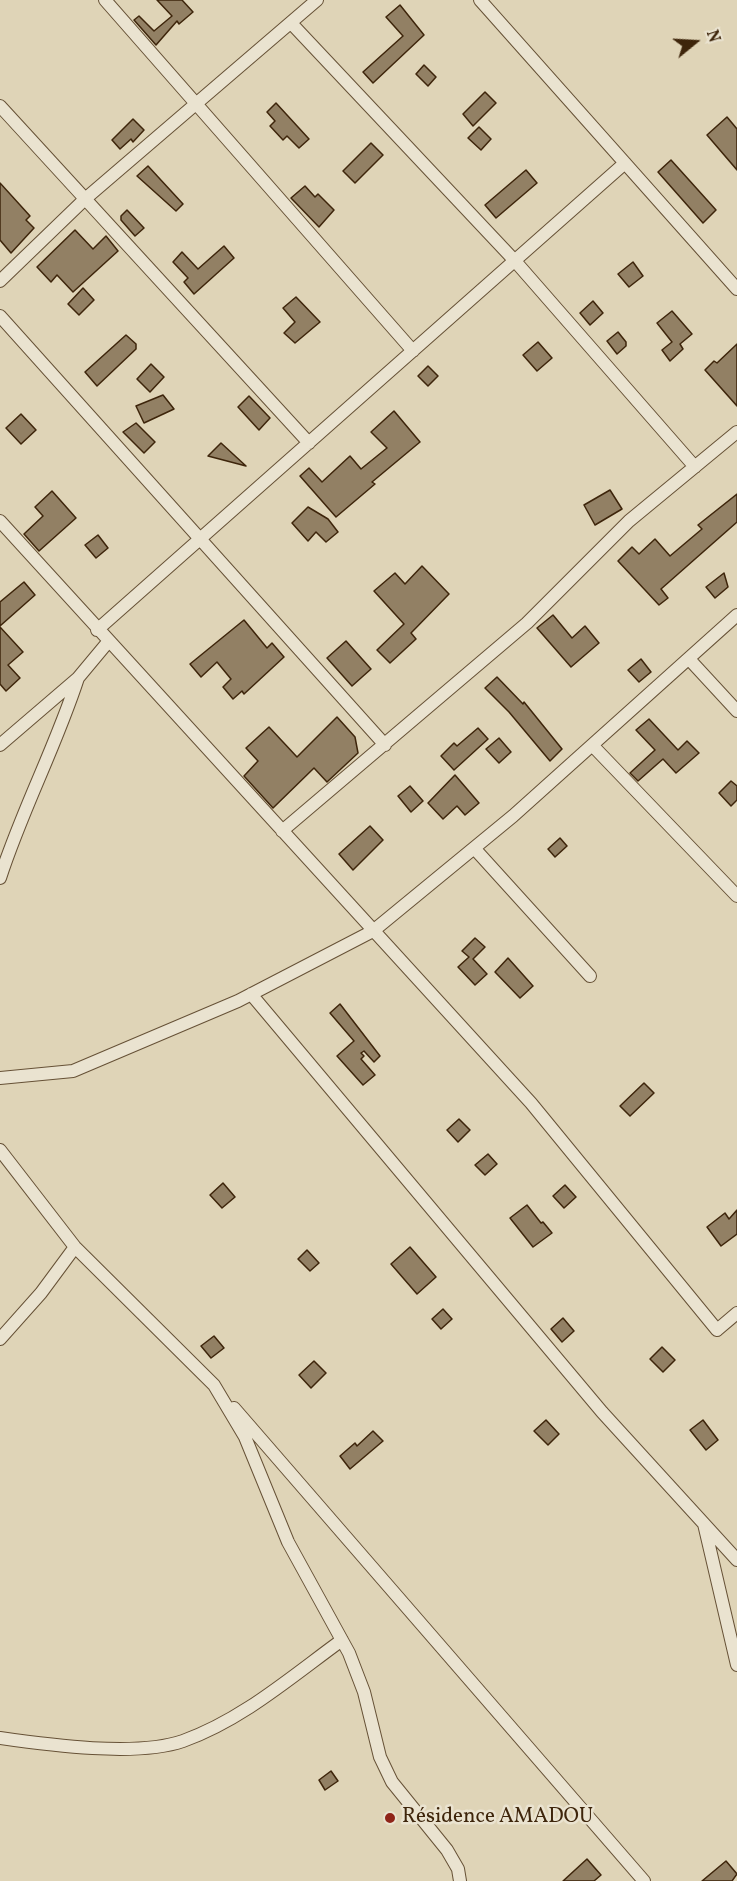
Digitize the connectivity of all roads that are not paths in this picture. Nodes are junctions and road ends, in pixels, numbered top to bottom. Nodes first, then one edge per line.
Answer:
1 (106, 0) edge
2 (317, 0) edge
3 (480, 0) edge
4 (291, 23) junction
5 (196, 104) junction
6 (0, 106) edge
7 (625, 163) junction
8 (85, 199) junction
9 (514, 261) junction
10 (0, 281) edge
11 (737, 289) edge
12 (0, 316) edge
13 (413, 351) junction
14 (737, 432) edge
15 (309, 442) junction
16 (695, 467) junction
17 (0, 521) edge
18 (202, 538) junction
19 (737, 615) edge
20 (97, 630) junction
21 (108, 642) junction
22 (689, 659) junction
23 (78, 678) junction
24 (737, 711) edge
25 (0, 745) edge
26 (385, 745) junction
27 (592, 745) junction
28 (282, 831) junction
29 (474, 848) junction
30 (0, 878) edge
31 (737, 896) edge
32 (374, 931) junction
33 (591, 976) dead end
34 (251, 994) junction
35 (0, 1078) edge
36 (0, 1150) edge
37 (75, 1247) junction
38 (737, 1313) edge
39 (0, 1339) edge
40 (214, 1384) junction
41 (703, 1523) junction
42 (737, 1560) edge
43 (342, 1640) junction
44 (737, 1665) edge
45 (0, 1738) edge
46 (460, 1881) edge
47 (645, 1881) edge

1 - 5 street
2 - 4 street
3 - 7 street
4 - 5 street
4 - 9 street
5 - 8 street
5 - 13 street
6 - 8 street
7 - 9 street
7 - 11 street
8 - 10 street
8 - 15 street
9 - 13 street
9 - 16 street
12 - 18 street
13 - 15 street
14 - 16 street
15 - 18 street
16 - 26 street
17 - 20 street
18 - 20 street
18 - 26 street
19 - 22 street
20 - 21 street
21 - 23 street
21 - 28 street
22 - 24 street
22 - 27 street
23 - 25 street
23 - 30 street
26 - 28 street
27 - 29 street
27 - 31 street
28 - 32 street
29 - 32 street
29 - 33 street
32 - 34 street
32 - 38 street
34 - 35 street
34 - 41 street
36 - 37 street
37 - 39 street
37 - 40 street
40 - 43 street
40 - 47 street
41 - 42 street
41 - 44 street
43 - 45 street
43 - 46 street

